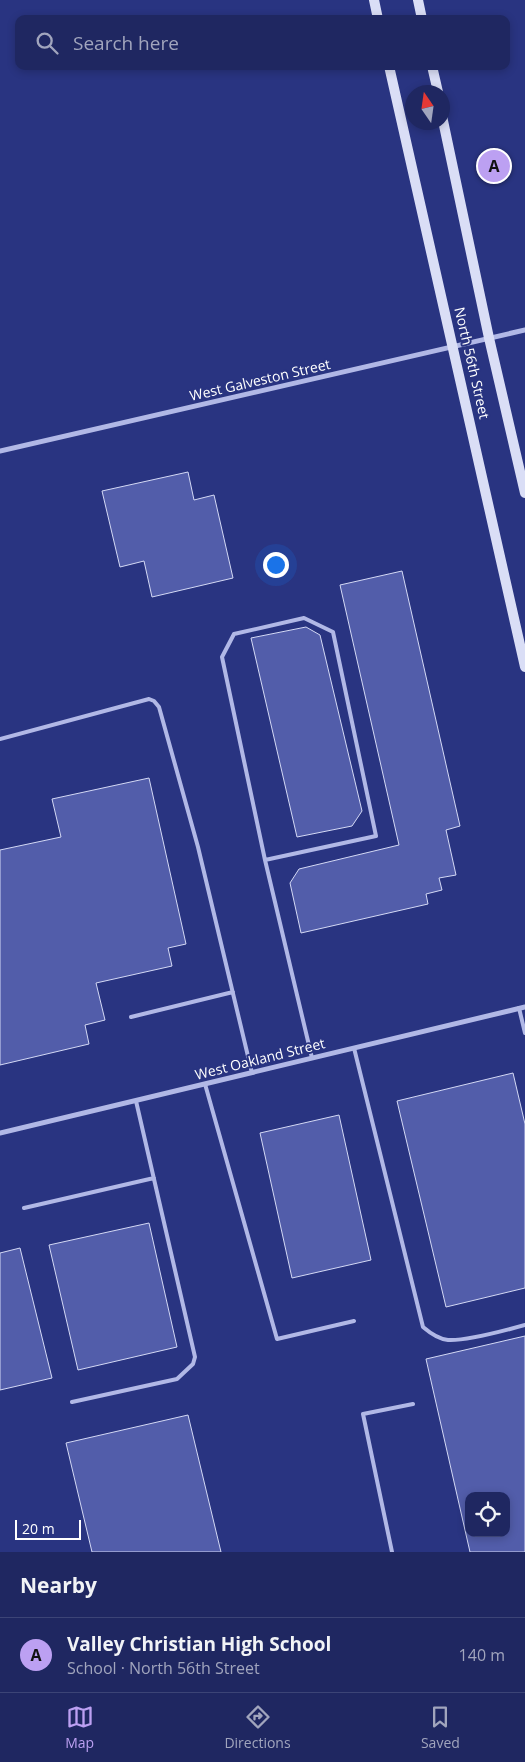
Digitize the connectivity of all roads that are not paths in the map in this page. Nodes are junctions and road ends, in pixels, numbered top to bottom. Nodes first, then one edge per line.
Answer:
1 (374, 0) edge
2 (418, 0) edge
3 (377, 15) edge
4 (421, 15) edge
5 (390, 70) edge
6 (433, 70) edge
7 (436, 85) edge
8 (445, 130) edge
9 (525, 330) edge
10 (489, 338) junction
11 (454, 347) junction
12 (0, 451) edge
13 (525, 493) edge
14 (525, 667) edge
15 (0, 739) edge
16 (265, 860) junction
17 (233, 992) junction
18 (522, 1007) edge
19 (131, 1017) dead end
20 (525, 1033) edge
21 (354, 1048) junction
22 (312, 1058) junction
23 (252, 1073) junction
24 (205, 1084) junction
25 (136, 1101) junction
26 (0, 1133) edge
27 (154, 1178) junction
28 (24, 1208) dead end
29 (354, 1321) dead end
30 (525, 1325) edge
31 (72, 1402) dead end
32 (413, 1404) dead end
33 (392, 1552) edge

1 - 3 main road
2 - 4 main road
5 - 11 main road, North 56th Street
6 - 7 main road
8 - 10 main road, North 56th Street
9 - 10 street, West Galveston Street
10 - 11 street, West Galveston Street
10 - 13 main road, North 56th Street
11 - 12 street, West Galveston Street
11 - 14 main road, North 56th Street
15 - 17 lane
16 - 16 lane
16 - 22 lane
17 - 19 lane
17 - 23 lane
18 - 20 lane
18 - 21 street, West Oakland Street
21 - 22 street, West Oakland Street
21 - 30 lane
22 - 23 street, West Oakland Street
23 - 24 street, West Oakland Street
24 - 25 street, West Oakland Street
24 - 29 lane
25 - 26 street, West Oakland Street
25 - 27 lane
27 - 28 lane
27 - 31 lane
32 - 33 lane

